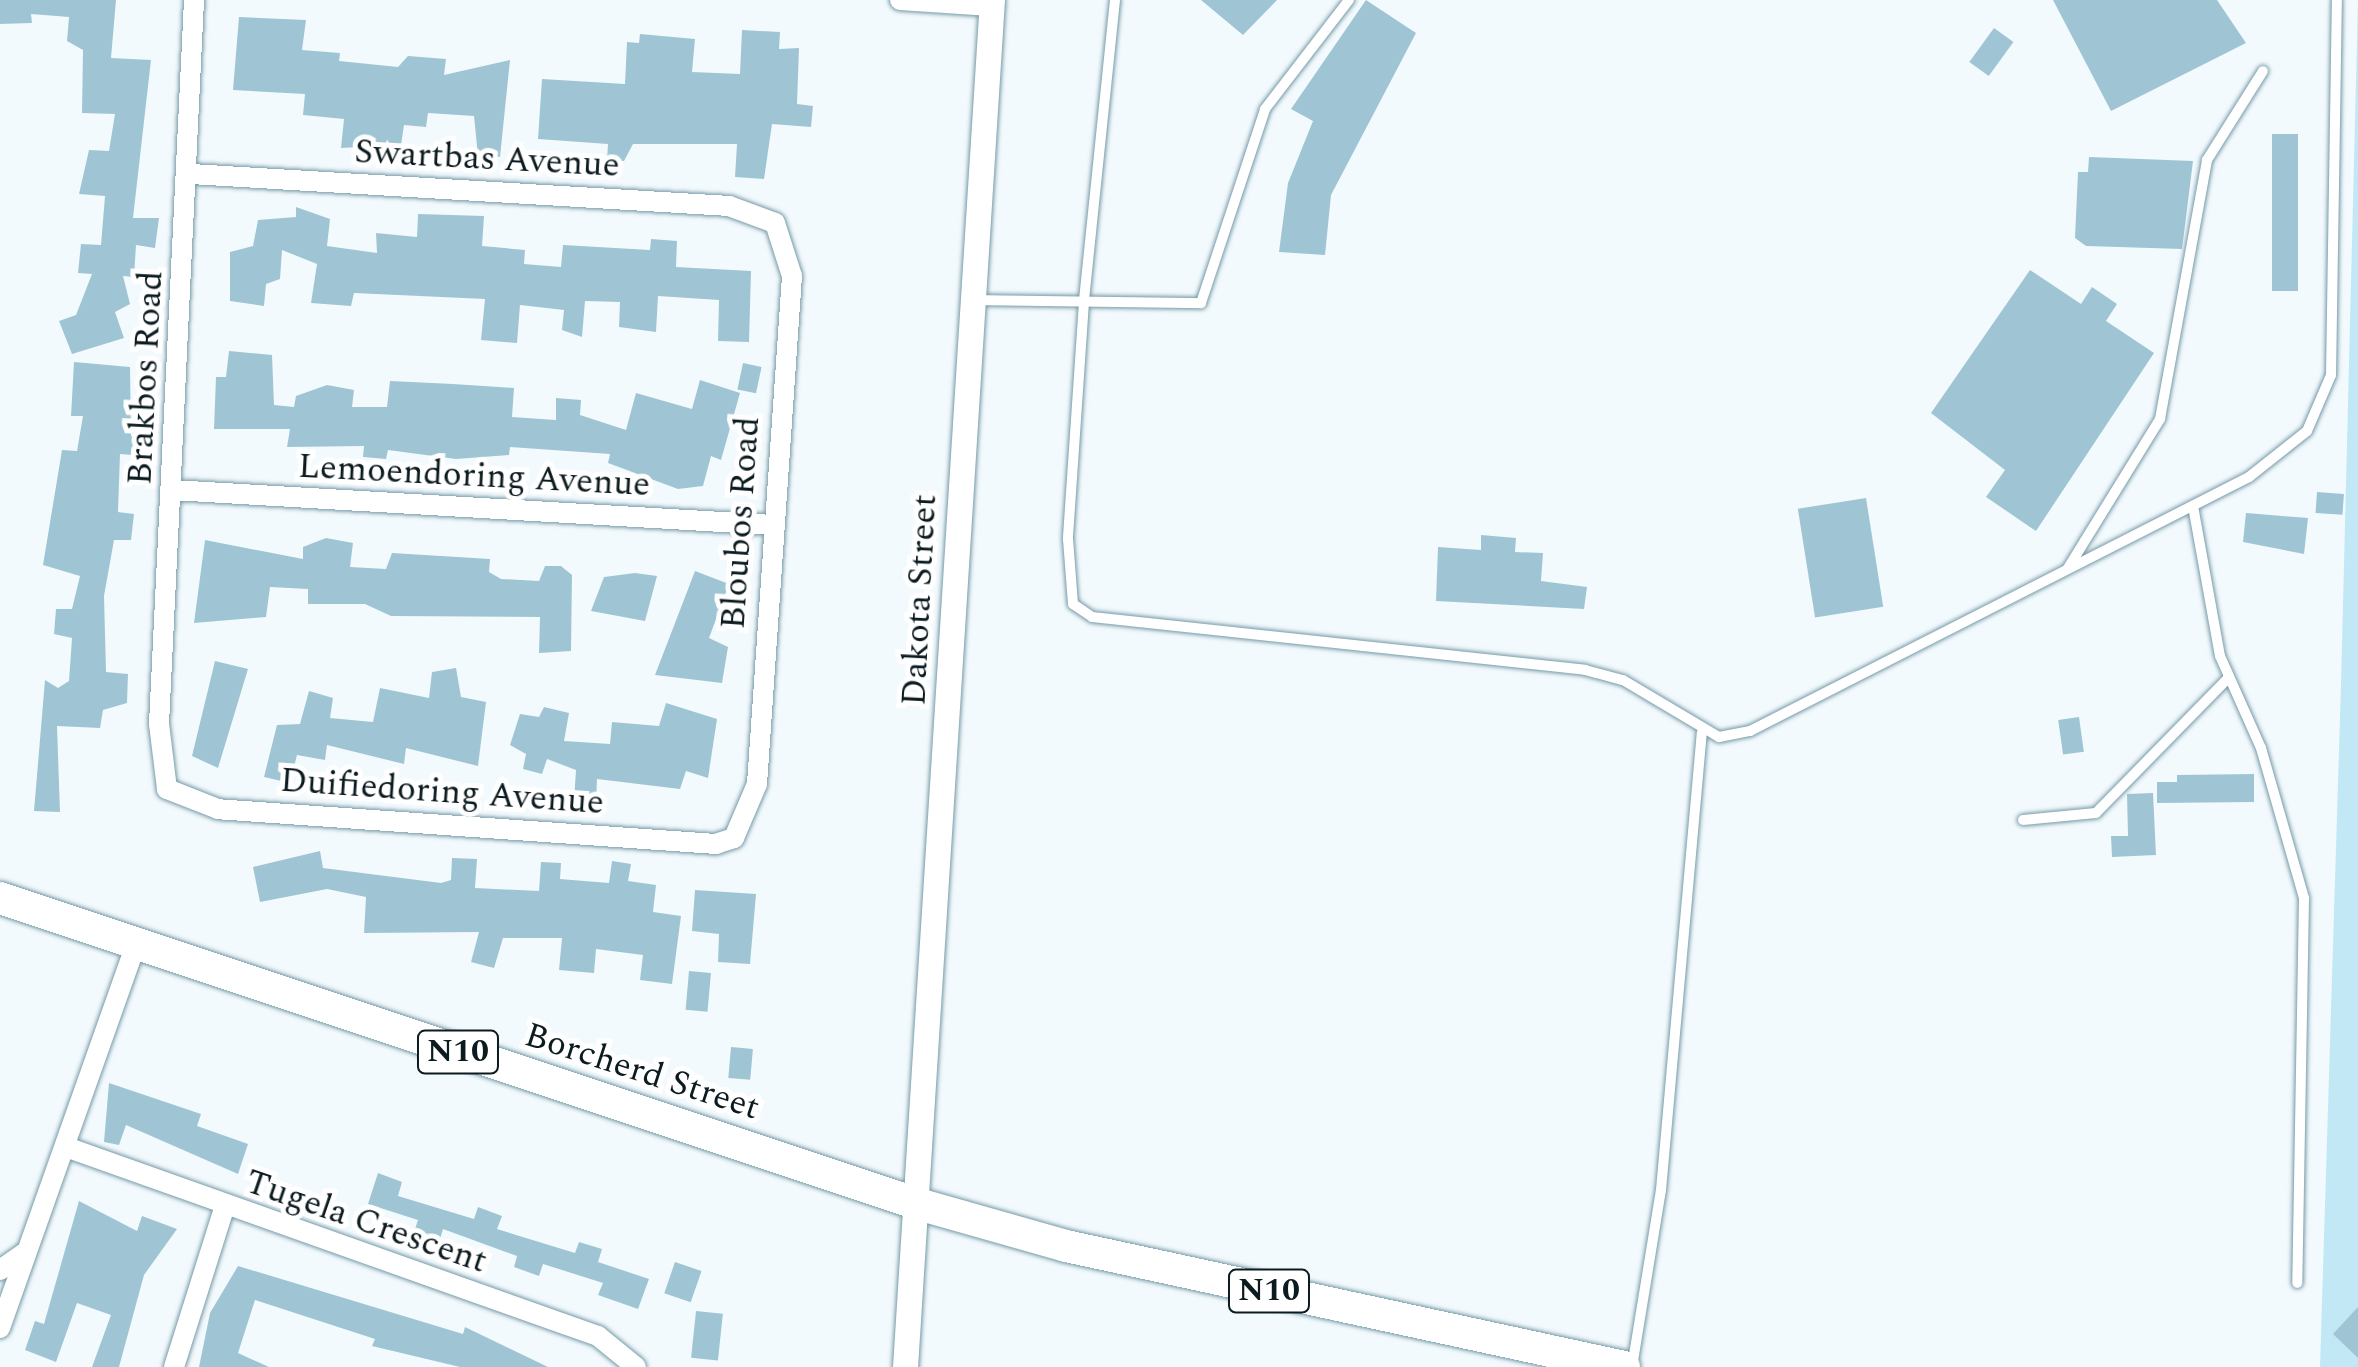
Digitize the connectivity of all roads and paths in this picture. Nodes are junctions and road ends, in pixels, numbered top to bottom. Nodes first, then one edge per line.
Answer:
1 (194, 0) edge
2 (900, 0) edge
3 (1114, 0) edge
4 (1348, 0) edge
5 (2337, 0) edge
6 (992, 3) edge
7 (2263, 71) dead end
8 (191, 174) junction
9 (775, 223) joint
10 (973, 300) junction
11 (1084, 302) junction
12 (172, 490) junction
13 (2193, 506) junction
14 (773, 525) junction
15 (2067, 570) junction
16 (2229, 677) junction
17 (1702, 732) junction
18 (158, 760) joint
19 (2023, 820) dead end
20 (742, 828) joint
21 (0, 898) edge
22 (137, 942) junction
23 (66, 1147) junction
24 (918, 1204) junction
25 (224, 1208) junction
26 (26, 1252) junction
27 (0, 1270) edge
28 (2297, 1283) dead end
29 (0, 1328) edge
30 (174, 1367) edge
31 (636, 1367) edge
32 (905, 1367) edge
33 (1624, 1367) edge
34 (1632, 1367) edge

1 - 8 street, Brakbos Road
2 - 6 street
3 - 11 lane
4 - 11 lane
5 - 13 lane
6 - 10 street, Dakota Street
7 - 15 lane
8 - 9 street, Swartbas Avenue
8 - 12 street, Brakbos Road
9 - 14 street, Bloubos Road
10 - 11 lane
10 - 24 street, Dakota Street
11 - 17 lane
12 - 14 street, Lemoendoring Avenue
12 - 18 street, Brakbos Road
13 - 15 lane
13 - 16 lane
14 - 20 street, Bloubos Road
15 - 17 lane
16 - 19 lane
16 - 28 lane
17 - 34 lane
18 - 20 street, Duifiedoring Avenue
21 - 22 highway, Borcherd Street / N10
22 - 23 street
22 - 24 highway, Borcherd Street / N10
23 - 25 street, Tugela Crescent
23 - 26 street
24 - 32 street, Dakota Street
24 - 33 highway, N10
25 - 30 street
25 - 31 street, Tugela Crescent
26 - 27 street
26 - 29 street

